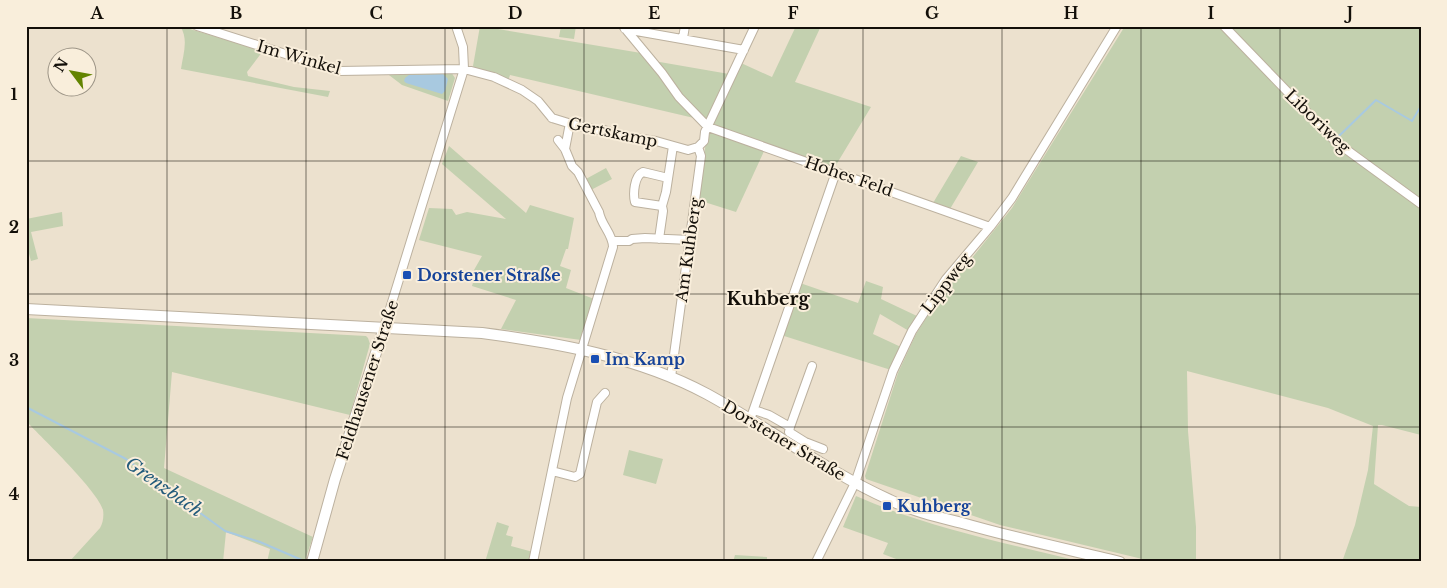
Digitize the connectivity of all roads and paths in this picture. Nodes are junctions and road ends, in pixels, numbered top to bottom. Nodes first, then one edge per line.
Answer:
1 (197, 26) edge
2 (685, 26) edge
3 (755, 26) edge
4 (1117, 26) edge
5 (1224, 26) edge
6 (457, 27) edge
7 (627, 27) edge
8 (683, 38) junction
9 (744, 50) junction
10 (464, 69) junction
11 (552, 122) joint
12 (570, 123) junction
13 (708, 127) junction
14 (558, 140) dead end
15 (673, 146) junction
16 (698, 148) junction
17 (565, 149) junction
18 (836, 172) junction
19 (668, 178) junction
20 (1421, 204) edge
21 (662, 206) junction
22 (990, 227) junction
23 (659, 239) junction
24 (690, 240) junction
25 (613, 241) junction
26 (26, 309) edge
27 (384, 328) junction
28 (582, 350) junction
29 (812, 366) dead end
30 (671, 377) junction
31 (605, 393) dead end
32 (752, 415) junction
33 (790, 427) junction
34 (823, 449) dead end
35 (552, 471) junction
36 (855, 483) junction
37 (312, 562) edge
38 (532, 562) edge
39 (816, 562) edge
40 (1120, 562) edge

1 - 10 street, Im Winkel
2 - 8 street
3 - 9 street, Am Kuhberg
4 - 22 street, Lippweg
5 - 20 street, Liboriweg
6 - 10 street, Feldhausener Straße
7 - 8 street
7 - 13 street
8 - 9 street
9 - 13 street, Am Kuhberg
10 - 11 street, Im Winkel
10 - 27 street, Feldhausener Straße
11 - 12 street, Gertskamp
12 - 15 street, Gertskamp
12 - 17 street
13 - 16 street, Am Kuhberg
13 - 18 street, Hohes Feld
14 - 17 street
15 - 16 street, Gertskamp
15 - 19 street, Gertskamp
16 - 24 street, Am Kuhberg
17 - 25 street
18 - 22 street, Hohes Feld
18 - 32 street
19 - 21 street, Gertskamp
19 - 21 street, Gertskamp
21 - 23 street, Gertskamp
22 - 36 street, Lippweg
23 - 24 street
23 - 25 street
24 - 30 street, Am Kuhberg
25 - 28 street
26 - 27 main road, Dorstener Straße
27 - 28 main road, Dorstener Straße
27 - 37 main road, Feldhausener Straße
28 - 30 main road, Dorstener Straße
28 - 35 street
29 - 33 street
30 - 32 main road, Dorstener Straße
31 - 35 street
32 - 33 street
32 - 36 main road, Dorstener Straße
33 - 34 street
35 - 38 street
36 - 39 street, Lippweg
36 - 40 main road, Dorstener Straße

